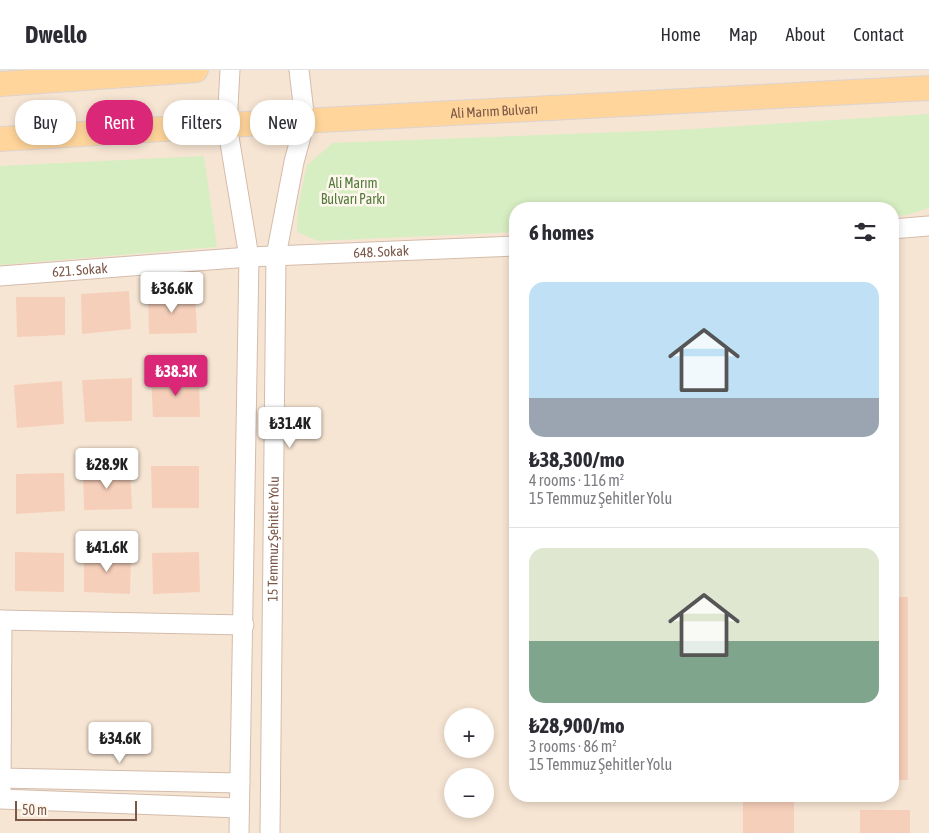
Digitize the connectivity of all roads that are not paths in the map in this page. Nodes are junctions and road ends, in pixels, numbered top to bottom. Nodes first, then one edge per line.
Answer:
1 (196, 70) edge
2 (230, 70) edge
3 (299, 70) edge
4 (0, 84) edge
5 (929, 88) edge
6 (228, 100) edge
7 (303, 100) edge
8 (315, 120) edge
9 (163, 129) edge
10 (0, 139) edge
11 (230, 145) edge
12 (299, 145) edge
13 (929, 226) edge
14 (899, 228) edge
15 (509, 246) edge
16 (276, 256) junction
17 (249, 257) junction
18 (0, 276) edge
19 (1, 620) edge
20 (244, 624) junction
21 (1, 778) edge
22 (240, 784) junction
23 (0, 800) edge
24 (240, 808) junction
25 (239, 833) edge
26 (270, 833) edge

1 - 4 main road
2 - 6 street, 15 Temmuz Şehitler Yolu
3 - 7 street, 15 Temmuz Şehitler Yolu
5 - 8 main road, Ali Marım Bulvarı
9 - 10 main road, Ali Marım Bulvarı
11 - 17 street, 15 Temmuz Şehitler Yolu
12 - 16 street, 15 Temmuz Şehitler Yolu
13 - 14 street
15 - 16 street, 648. Sokak
16 - 17 street, 648. Sokak
16 - 26 street, 15 Temmuz Şehitler Yolu
17 - 18 street, 621. Sokak
17 - 20 street, 15 Temmuz Şehitler Yolu
19 - 20 street
19 - 21 street
20 - 22 street, 15 Temmuz Şehitler Yolu
21 - 22 street
21 - 23 street
22 - 24 street, 15 Temmuz Şehitler Yolu
23 - 24 street
24 - 25 street, 15 Temmuz Şehitler Yolu

